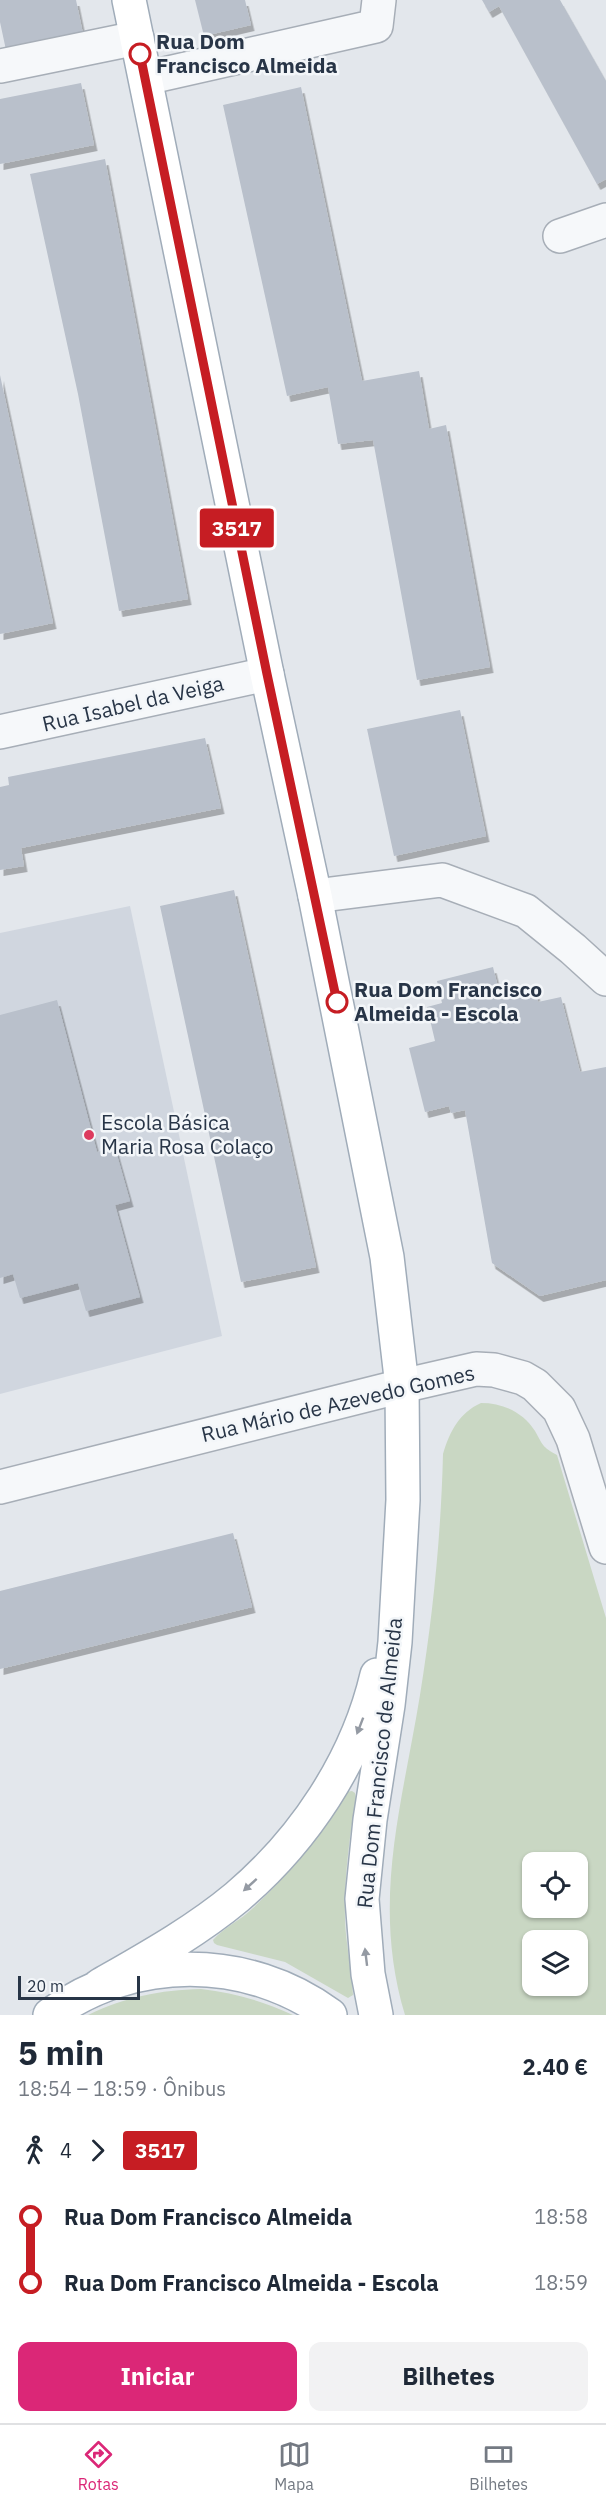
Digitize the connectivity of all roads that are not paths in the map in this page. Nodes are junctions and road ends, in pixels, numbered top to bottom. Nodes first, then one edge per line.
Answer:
1 (129, 0) edge
2 (379, 0) edge
3 (137, 38) junction
4 (0, 66) edge
5 (146, 78) junction
6 (606, 220) edge
7 (560, 236) dead end
8 (267, 674) junction
9 (0, 732) edge
10 (315, 896) junction
11 (606, 979) edge
12 (402, 1386) junction
13 (0, 1487) edge
14 (401, 1547) junction
15 (606, 1547) edge
16 (99, 1986) junction
17 (58, 2009) edge
18 (34, 2015) edge
19 (330, 2015) edge
20 (376, 2015) edge

1 - 3 main road, Rua Dom Francisco de Almeida
2 - 5 street
3 - 4 street
3 - 5 main road, Rua Dom Francisco de Almeida
5 - 8 main road, Rua Dom Francisco de Almeida
6 - 7 street
8 - 9 street, Rua Isabel da Veiga
8 - 10 main road, Rua Dom Francisco de Almeida
10 - 11 street
10 - 12 main road, Rua Dom Francisco de Almeida
12 - 13 street, Rua Mário de Azevedo Gomes
12 - 14 main road, Rua Dom Francisco de Almeida
12 - 15 street, Rua Mário de Azevedo Gomes
14 -> 16 main road, Rua Dom Francisco de Almeida
20 -> 14 main road, Rua Dom Francisco de Almeida
16 - 17 main road
16 - 19 main road
17 - 18 main road

